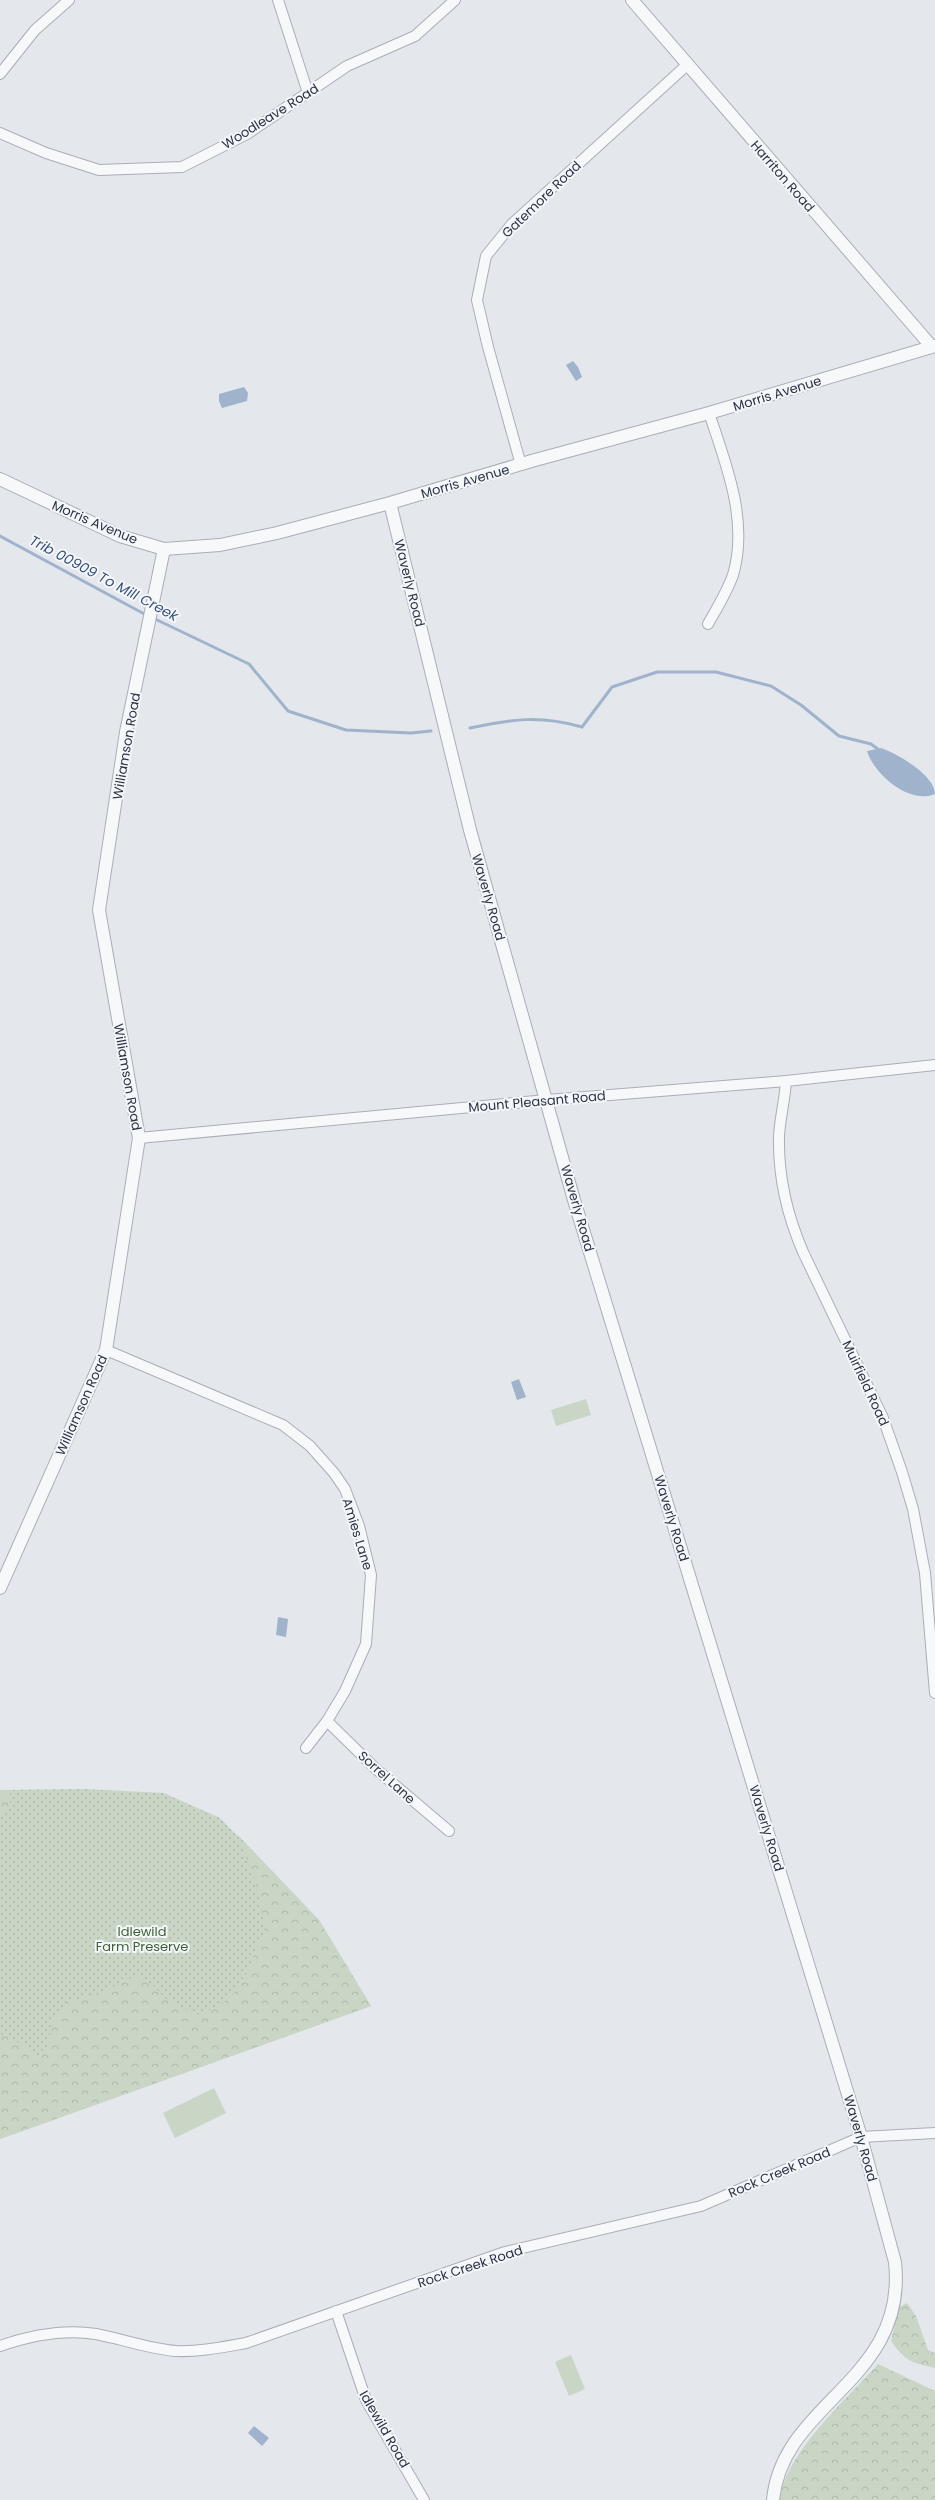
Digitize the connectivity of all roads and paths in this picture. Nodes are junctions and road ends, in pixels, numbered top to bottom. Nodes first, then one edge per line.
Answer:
1 (69, 0) edge
2 (278, 0) edge
3 (455, 0) edge
4 (632, 0) edge
5 (687, 65) junction
6 (0, 74) edge
7 (308, 93) junction
8 (0, 133) edge
9 (934, 348) edge
10 (709, 413) junction
11 (521, 465) junction
12 (0, 479) edge
13 (390, 503) junction
14 (164, 549) junction
15 (708, 624) dead end
16 (935, 1065) edge
17 (786, 1081) junction
18 (547, 1100) junction
19 (139, 1138) junction
20 (106, 1350) junction
21 (0, 1588) edge
22 (935, 1693) edge
23 (327, 1721) junction
24 (306, 1748) dead end
25 (449, 1831) dead end
26 (935, 2134) edge
27 (861, 2137) junction
28 (336, 2311) junction
29 (0, 2346) edge
30 (424, 2500) edge
31 (773, 2500) edge

1 - 6 street
2 - 7 street
3 - 7 street, Woodleave Road
4 - 5 street, Harriton Road
5 - 9 street, Harriton Road
5 - 11 street, Gatemore Road
7 - 8 street, Woodleave Road
9 - 10 street, Morris Avenue
10 - 11 street, Morris Avenue
10 - 15 street
11 - 13 street, Morris Avenue
12 - 14 street, Morris Avenue
13 - 14 street, Morris Avenue
13 - 18 street, Waverly Road
14 - 19 street, Williamson Road
16 - 17 street, Mount Pleasant Road
17 - 18 street, Mount Pleasant Road
17 - 22 street, Muirfield Road
18 - 19 street, Mount Pleasant Road
18 - 27 street, Waverly Road
19 - 20 street, Williamson Road
20 - 21 street, Williamson Road
20 - 23 street, Amies Lane
23 - 24 street, Amies Lane
23 - 25 street, Sorrel Lane
26 - 27 street, Rock Creek Road
27 - 28 street, Rock Creek Road
27 - 31 street, Waverly Road
28 - 29 street, Rock Creek Road
28 - 30 street, Idlewild Road

